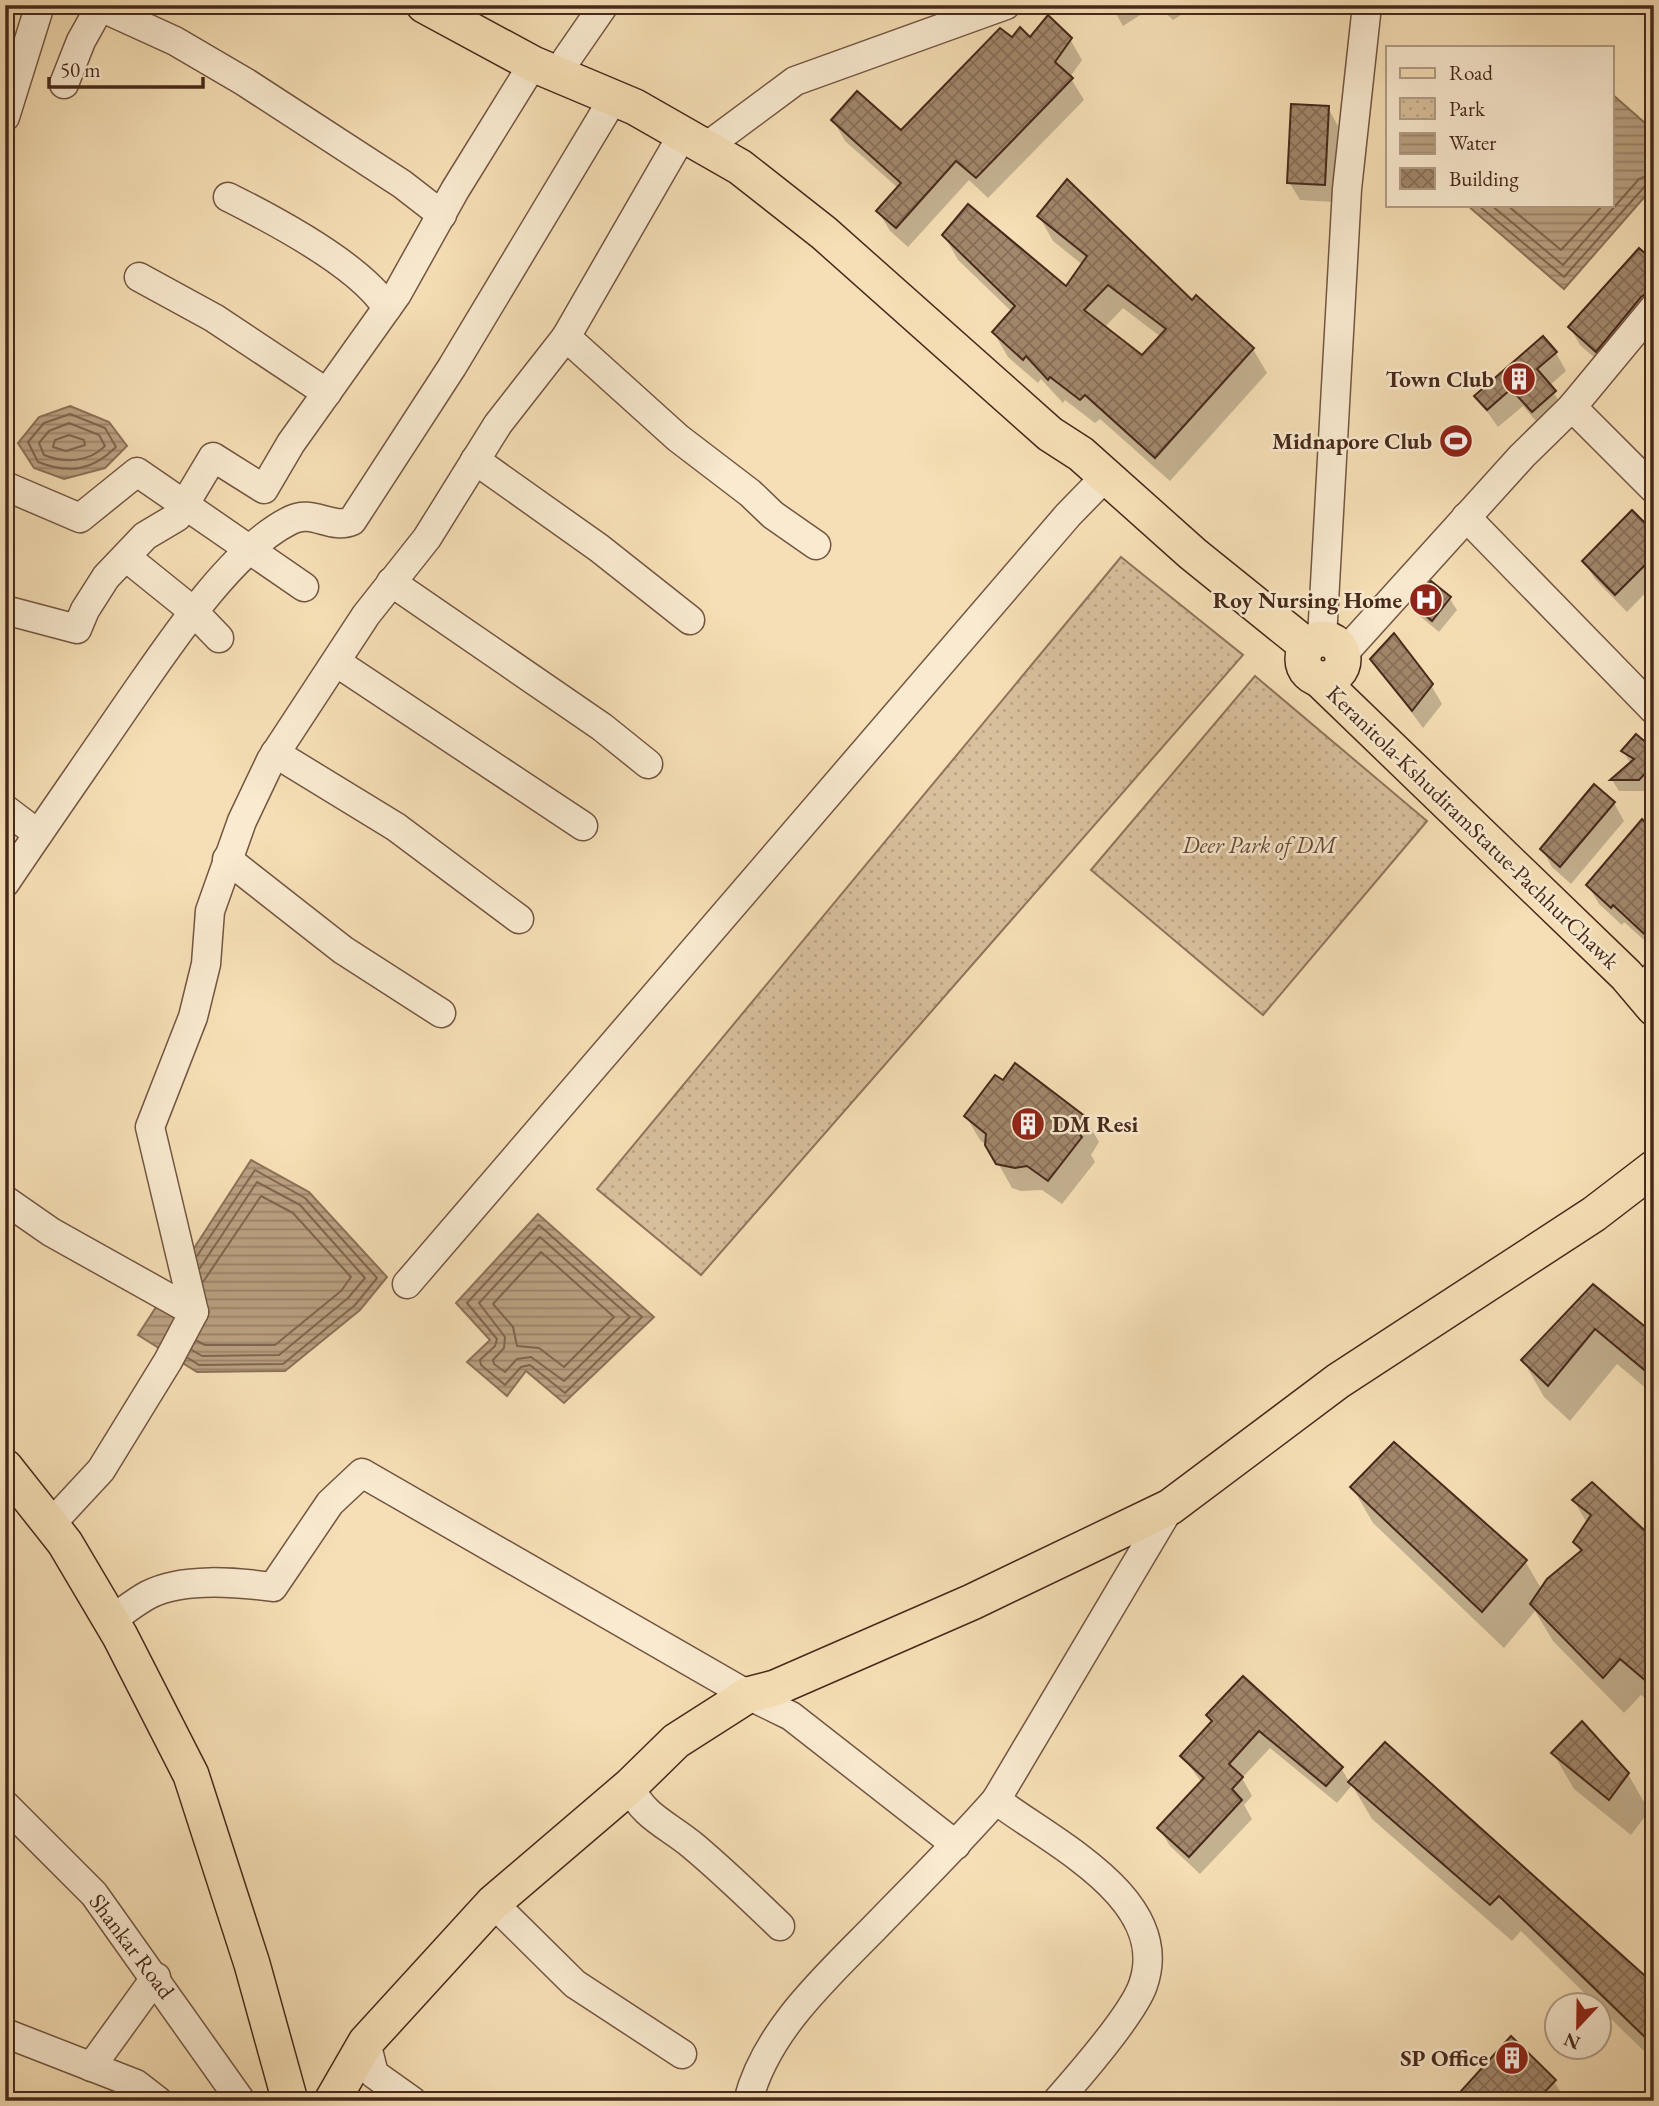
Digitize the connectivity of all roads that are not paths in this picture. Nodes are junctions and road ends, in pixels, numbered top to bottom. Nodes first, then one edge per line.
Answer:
1 (40, 5) edge
2 (424, 5) edge
3 (462, 5) edge
4 (604, 5) edge
5 (1006, 5) edge
6 (1367, 5) edge
7 (98, 6) edge
8 (549, 62) junction
9 (64, 84) dead end
10 (624, 103) junction
11 (5, 117) edge
12 (695, 140) junction
13 (228, 197) dead end
14 (442, 215) junction
15 (139, 276) dead end
16 (387, 308) junction
17 (1654, 308) edge
18 (566, 337) junction
19 (327, 393) junction
20 (1572, 407) junction
21 (475, 460) junction
22 (1100, 483) junction
23 (5, 486) edge
24 (1654, 488) edge
25 (184, 506) junction
26 (1466, 517) junction
27 (816, 545) dead end
28 (251, 550) junction
29 (126, 557) junction
30 (391, 582) junction
31 (304, 587) dead end
32 (5, 610) edge
33 (193, 611) junction
34 (690, 620) dead end
35 (219, 638) dead end
36 (1322, 659) junction
37 (336, 662) junction
38 (1654, 710) edge
39 (275, 753) junction
40 (648, 764) dead end
41 (5, 809) edge
42 (583, 825) dead end
43 (38, 834) junction
44 (227, 859) junction
45 (5, 883) edge
46 (519, 919) dead end
47 (1653, 977) edge
48 (1654, 1008) edge
49 (441, 1013) dead end
50 (1654, 1168) edge
51 (5, 1200) edge
52 (407, 1284) dead end
53 (194, 1312) junction
54 (5, 1468) edge
55 (1170, 1507) junction
56 (50, 1525) junction
57 (111, 1620) junction
58 (748, 1695) junction
59 (630, 1786) junction
60 (996, 1800) junction
61 (5, 1805) edge
62 (956, 1845) junction
63 (493, 1903) junction
64 (780, 1926) dead end
65 (156, 1977) junction
66 (5, 2033) edge
67 (366, 2042) junction
68 (682, 2054) dead end
69 (91, 2067) junction
70 (158, 2101) edge
71 (241, 2101) edge
72 (290, 2101) edge
73 (332, 2101) edge
74 (412, 2101) edge
75 (748, 2101) edge
76 (1057, 2101) edge

1 - 11 street
2 - 8 main road, Keranitola-KshudiramStatue-PachhurChawk
3 - 8 main road, Keranitola-KshudiramStatue-PachhurChawk
4 - 8 street
5 - 12 street
6 - 36 street
7 - 9 street
7 - 14 street
8 - 10 main road, Keranitola-KshudiramStatue-PachhurChawk
8 - 14 street
10 - 12 main road, Keranitola-KshudiramStatue-PachhurChawk
10 - 28 street
12 - 18 street
12 - 22 main road, Keranitola-KshudiramStatue-PachhurChawk
13 - 16 street
14 - 16 street
15 - 19 street
16 - 19 street
17 - 20 street
18 - 21 street
18 - 27 street
19 - 25 street
20 - 24 street
20 - 26 street
21 - 30 street
21 - 34 street
22 - 36 main road, Keranitola-KshudiramStatue-PachhurChawk
22 - 52 street
23 - 25 street
25 - 28 street
25 - 29 street
26 - 36 street
26 - 38 street
28 - 31 street
28 - 33 street
29 - 32 street
29 - 33 street
30 - 37 street
30 - 40 street
33 - 35 street
33 - 43 street
36 - 47 main road, Keranitola-KshudiramStatue-PachhurChawk
36 - 48 main road, Keranitola-KshudiramStatue-PachhurChawk
37 - 39 street
37 - 42 street
39 - 44 street
39 - 46 street
41 - 43 street
43 - 45 street
44 - 49 street
44 - 53 street
50 - 55 main road
51 - 53 street
53 - 56 street
54 - 56 main road
55 - 58 main road
55 - 60 street
56 - 57 main road
57 - 58 street
57 - 72 main road
58 - 59 main road
58 - 62 street
59 - 63 main road
59 - 64 street
60 - 62 street
60 - 76 street
61 - 65 street, Shankar Road
62 - 75 street
63 - 67 main road
63 - 68 street
65 - 69 street
65 - 71 street, Shankar Road
66 - 69 street
67 - 73 main road
67 - 74 street
69 - 70 street

